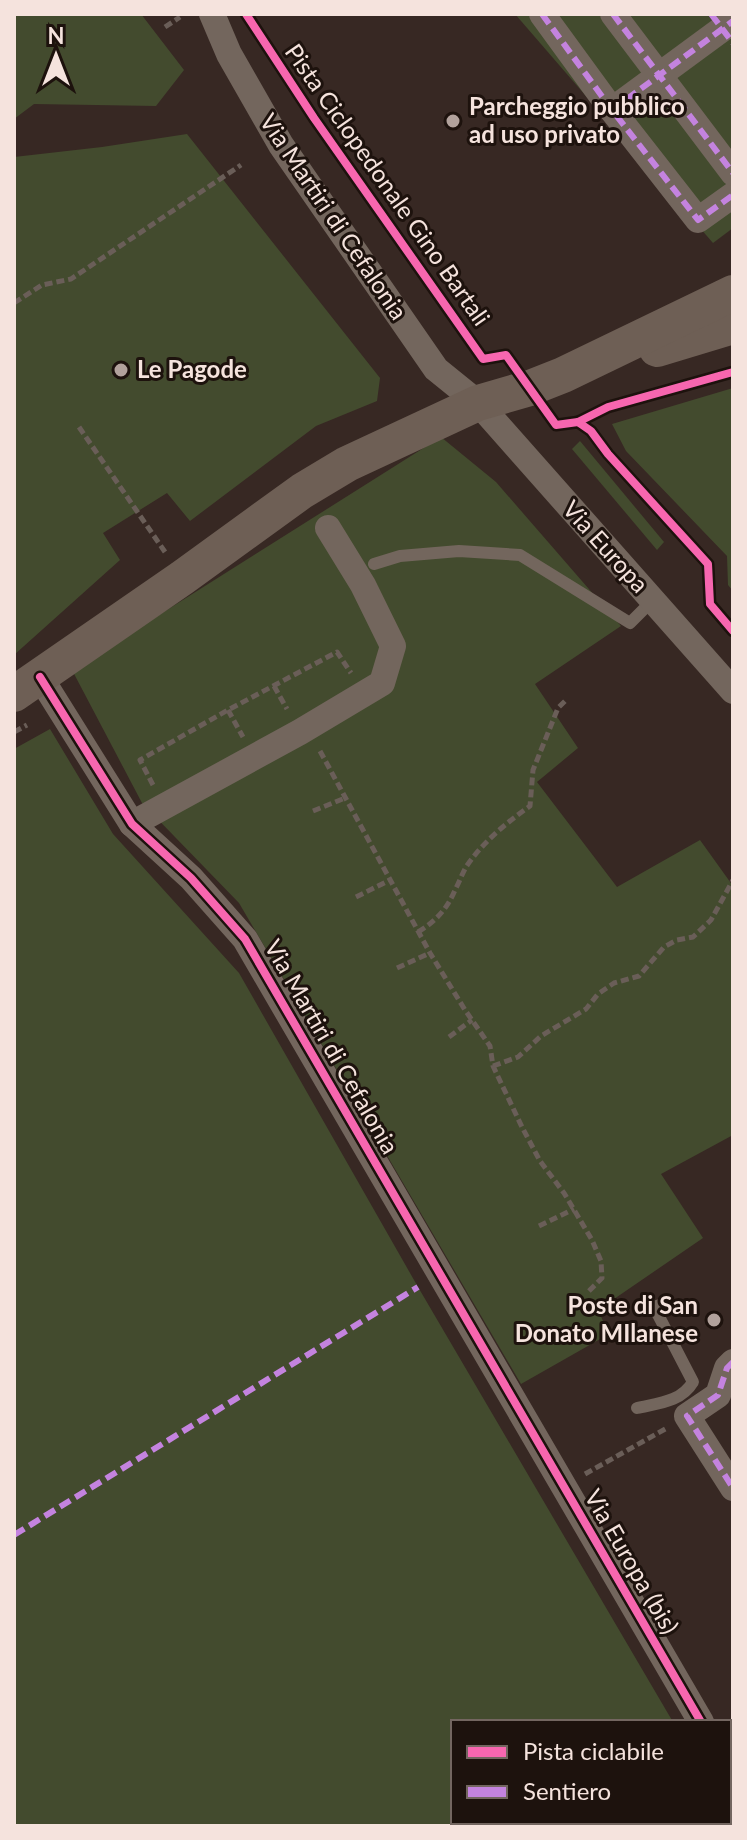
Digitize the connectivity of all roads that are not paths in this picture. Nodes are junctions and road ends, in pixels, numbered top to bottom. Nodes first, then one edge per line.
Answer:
1 (212, 14) edge
2 (542, 14) edge
3 (613, 14) edge
4 (725, 27) edge
5 (658, 76) junction
6 (612, 110) junction
7 (733, 173) edge
8 (733, 195) edge
9 (733, 293) edge
10 (733, 326) edge
11 (563, 375) junction
12 (478, 403) junction
13 (328, 528) dead end
14 (374, 564) dead end
15 (653, 600) junction
16 (27, 686) edge
17 (733, 691) edge
18 (132, 824) junction
19 (662, 1304) dead end
20 (733, 1362) edge
21 (725, 1395) edge
22 (637, 1408) dead end
23 (526, 1422) joint
24 (733, 1488) edge
25 (700, 1720) edge

1 - 12 street, Via Martiri di Cefalonia
2 - 6 street
3 - 5 street
4 - 5 street
5 - 6 street
5 - 7 street
6 - 8 street
9 - 11 street, Via Martiri di Cefalonia
10 - 11 street, Via Martiri di Cefalonia
11 - 12 street, Via Martiri di Cefalonia
12 - 15 street, Via Europa
12 - 16 street, Via Martiri di Cefalonia
13 - 18 street
14 - 15 lane
15 - 17 street, Via Europa
16 - 18 street, Via Martiri di Cefalonia
18 - 23 street, Via Martiri di Cefalonia
19 - 22 lane
20 - 21 street
21 - 24 street
23 - 25 street, Via Europa (bis)

